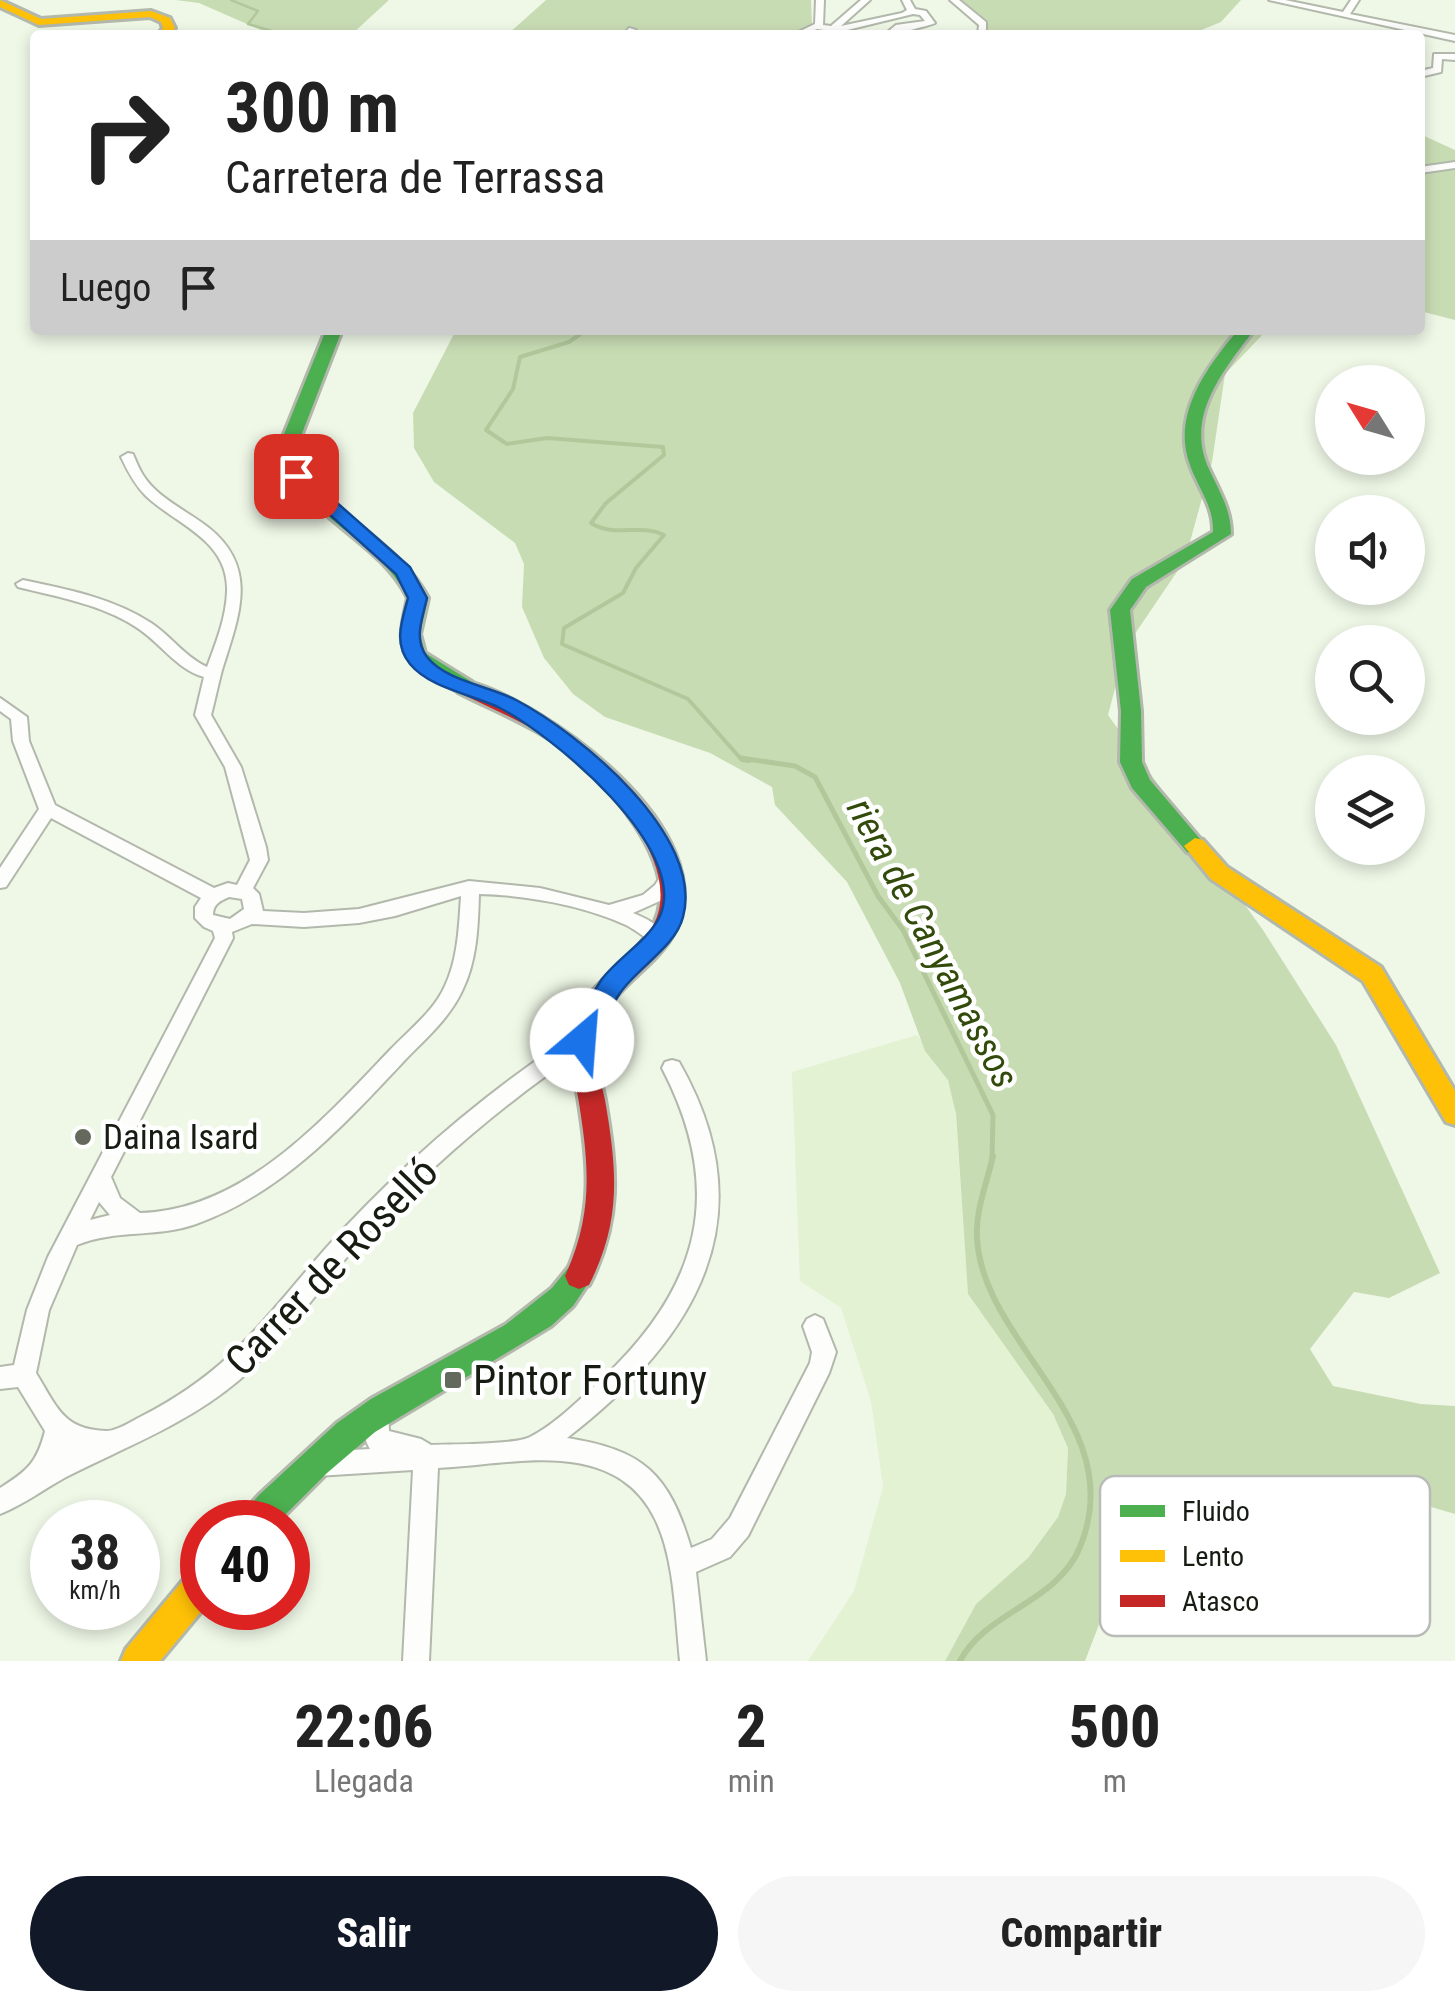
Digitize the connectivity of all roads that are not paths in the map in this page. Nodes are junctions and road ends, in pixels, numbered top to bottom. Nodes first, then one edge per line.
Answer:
1 (820, 0) edge
2 (866, 0) edge
3 (906, 0) edge
4 (954, 0) edge
5 (1088, 0) edge
6 (1108, 0) edge
7 (1273, 0) edge
8 (1355, 0) edge
9 (0, 3) edge
10 (912, 10) junction
11 (1344, 16) junction
12 (818, 26) junction
13 (832, 29) junction
14 (166, 30) edge
15 (808, 30) edge
16 (895, 30) edge
17 (982, 30) edge
18 (1415, 30) edge
19 (1425, 32) edge
20 (1455, 38) edge
21 (1455, 57) edge
22 (1425, 73) edge
23 (1455, 165) edge
24 (1425, 169) edge
25 (332, 335) edge
26 (1241, 335) edge
27 (128, 457) dead end
28 (23, 584) dead end
29 (213, 674) junction
30 (0, 703) edge
31 (48, 809) junction
32 (672, 872) junction
33 (0, 882) edge
34 (470, 888) junction
35 (244, 890) junction
36 (213, 896) junction
37 (604, 911) junction
38 (249, 917) junction
39 (222, 926) junction
40 (659, 938) junction
41 (582, 1040) junction
42 (672, 1068) dead end
43 (1455, 1114) edge
44 (102, 1180) junction
45 (134, 1221) junction
46 (73, 1237) junction
47 (815, 1326) dead end
48 (12, 1377) edge
49 (376, 1412) junction
50 (57, 1429) junction
51 (109, 1441) junction
52 (534, 1450) junction
53 (434, 1456) junction
54 (313, 1464) junction
55 (38, 1476) junction
56 (278, 1500) edge
57 (0, 1502) edge
58 (682, 1565) junction
59 (180, 1610) edge
60 (138, 1661) edge
61 (416, 1661) edge
62 (693, 1661) edge

1 - 12 street
2 - 13 street
3 - 10 street
4 - 17 street
5 - 6 street
7 - 11 street
8 - 11 street
9 - 14 street
10 - 13 street
10 - 16 street
11 - 18 street
12 - 13 street
12 - 15 street
19 - 20 street
21 - 22 street
23 - 24 street
25 - 32 street
26 - 43 street
27 - 29 street
28 - 29 street
29 - 35 street
30 - 31 street
31 - 33 street
31 - 36 street
32 - 37 street
32 - 40 street
34 - 37 street
34 - 38 street
34 - 45 street
35 - 36 street
35 - 38 street
36 - 39 street
37 - 40 street
38 - 39 street
39 - 44 street
40 - 41 street
41 - 49 street
41 - 51 street, Carrer de Roselló
42 - 52 street
44 - 45 street
44 - 46 street
45 - 46 street
46 - 48 street
47 - 58 street
48 - 50 street
49 - 53 street
49 - 54 street
50 - 51 street
50 - 55 street
51 - 55 street, Carrer de Roselló
52 - 53 street
52 - 58 street
53 - 54 street
53 - 61 street
54 - 56 street
55 - 57 street, Carrer de Roselló
58 - 62 street
59 - 60 street

